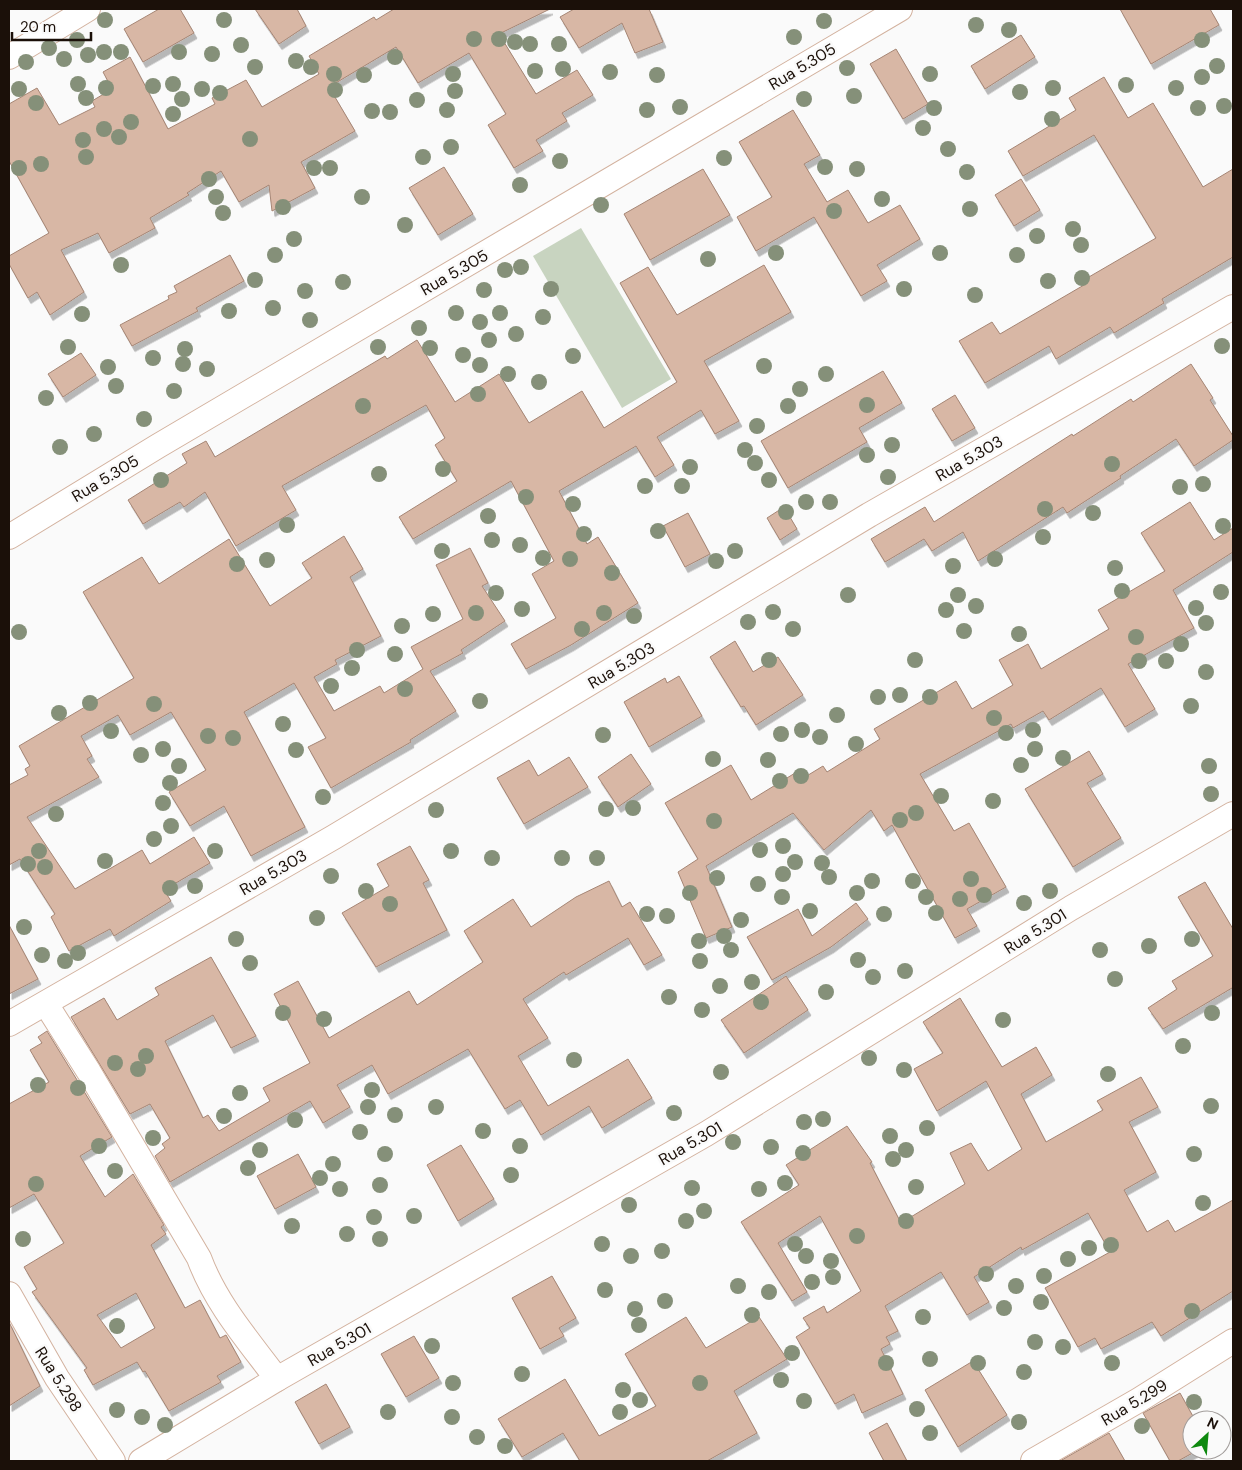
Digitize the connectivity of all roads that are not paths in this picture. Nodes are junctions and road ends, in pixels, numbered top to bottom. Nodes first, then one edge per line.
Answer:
1 (88, 9) edge
2 (900, 9) edge
3 (9, 57) edge
4 (1233, 307) edge
5 (9, 537) edge
6 (1233, 814) edge
7 (46, 1004) junction
8 (9, 1024) edge
9 (9, 1294) edge
10 (1233, 1341) edge
11 (277, 1379) junction
12 (113, 1461) edge
13 (141, 1461) edge
14 (1033, 1461) edge

1 - 3 street
2 - 5 street, Rua 5.305
4 - 7 street, Rua 5.303
6 - 11 street, Rua 5.301
7 - 8 street, Rua 5.303
7 - 11 street
9 - 12 street, Rua 5.298
10 - 14 street, Rua 5.299
11 - 13 street, Rua 5.301

